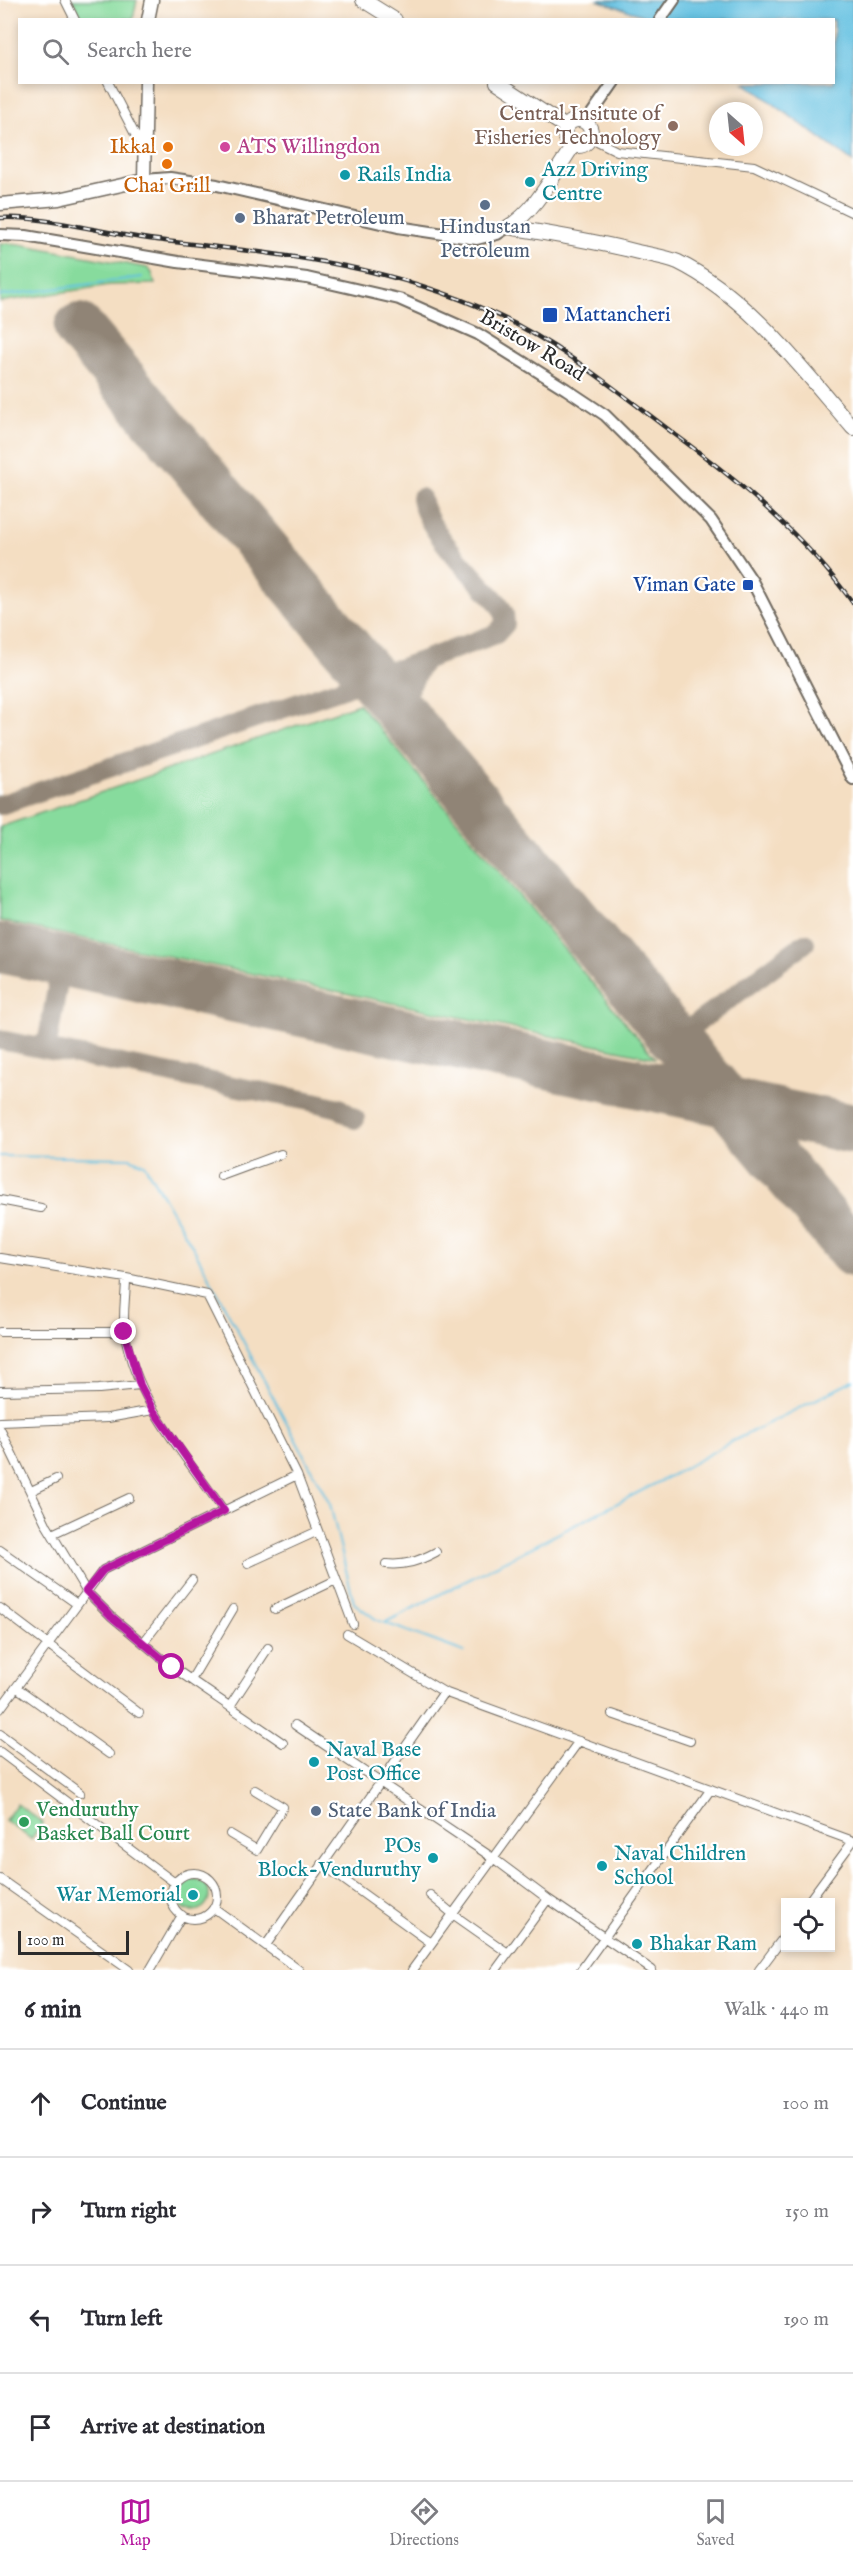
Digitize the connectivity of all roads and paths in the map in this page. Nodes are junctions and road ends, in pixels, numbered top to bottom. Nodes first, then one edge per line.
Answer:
1 (65, 0) edge
2 (152, 0) edge
3 (363, 0) edge
4 (674, 0) edge
5 (74, 18) edge
6 (148, 18) edge
7 (392, 18) edge
8 (661, 18) edge
9 (109, 84) edge
10 (146, 84) edge
11 (499, 84) edge
12 (611, 87) edge
13 (586, 122) junction
14 (566, 127) junction
15 (591, 138) junction
16 (573, 146) junction
17 (143, 151) junction
18 (144, 180) junction
19 (0, 204) edge
20 (853, 213) edge
21 (508, 226) junction
22 (0, 236) edge
23 (853, 428) edge
24 (853, 779) edge
25 (281, 1154) dead end
26 (221, 1176) dead end
27 (0, 1200) edge
28 (41, 1208) dead end
29 (0, 1258) edge
30 (126, 1278) junction
31 (0, 1332) edge
32 (124, 1332) junction
33 (140, 1385) junction
34 (0, 1391) edge
35 (153, 1410) junction
36 (0, 1422) edge
37 (0, 1429) edge
38 (297, 1475) junction
39 (56, 1479) dead end
40 (31, 1491) junction
41 (129, 1498) dead end
42 (224, 1511) junction
43 (318, 1531) junction
44 (52, 1534) junction
45 (0, 1550) edge
46 (436, 1552) dead end
47 (248, 1563) dead end
48 (386, 1564) dead end
49 (192, 1580) dead end
50 (336, 1580) junction
51 (86, 1591) junction
52 (77, 1604) junction
53 (0, 1608) edge
54 (233, 1609) dead end
55 (275, 1609) dead end
56 (353, 1624) dead end
57 (347, 1634) dead end
58 (143, 1643) junction
59 (48, 1646) junction
60 (268, 1648) dead end
61 (191, 1680) junction
62 (15, 1687) junction
63 (444, 1692) junction
64 (230, 1706) junction
65 (0, 1709) edge
66 (139, 1713) dead end
67 (612, 1714) dead end
68 (295, 1725) dead end
69 (0, 1734) edge
70 (579, 1741) junction
71 (690, 1741) dead end
72 (283, 1743) dead end
73 (0, 1752) edge
74 (109, 1754) dead end
75 (379, 1783) junction
76 (711, 1789) junction
77 (255, 1790) dead end
78 (80, 1793) dead end
79 (230, 1834) dead end
80 (853, 1841) edge
81 (493, 1858) junction
82 (322, 1864) junction
83 (0, 1879) edge
84 (175, 1883) junction
85 (430, 1896) dead end
86 (811, 1898) edge
87 (548, 1899) junction
88 (214, 1908) junction
89 (182, 1915) junction
90 (454, 1915) junction
91 (604, 1937) junction
92 (781, 1941) edge
93 (430, 1942) junction
94 (266, 1945) junction
95 (508, 1953) junction
96 (129, 1970) edge
97 (150, 1970) edge
98 (299, 1970) edge
99 (412, 1970) edge
100 (496, 1970) edge
101 (581, 1970) edge
102 (652, 1970) edge
103 (759, 1970) edge

1 - 5 street
2 - 6 main road
3 - 7 highway
4 - 8 street
9 - 17 street
10 - 17 main road
11 - 14 highway
12 - 13 street
13 - 14 highway
13 - 15 highway
14 - 16 highway
15 - 16 highway
15 - 20 street
16 - 21 highway
17 - 18 main road
18 - 19 main road
18 - 21 street
21 - 23 highway
22 - 24 street, Bristow Road
25 - 26 street
27 - 28 street
29 - 30 street
30 - 32 street
30 - 38 street
31 - 32 street
32 - 33 street
33 - 34 street
33 - 35 street
35 - 36 street
35 - 42 street
37 - 40 street
38 - 42 street
38 - 43 street
39 - 40 street
40 - 44 street
41 - 44 street
42 - 51 street
43 - 47 street
43 - 50 street
44 - 51 street
45 - 52 street
46 - 48 street
49 - 58 street
50 - 55 street
50 - 56 street
51 - 52 street
51 - 58 street
52 - 59 street
53 - 59 street
54 - 61 street
57 - 63 street
58 - 61 street
59 - 62 street
59 - 66 street
60 - 64 street
61 - 64 street
62 - 65 street
62 - 74 street
63 - 70 street
63 - 75 street
64 - 72 street
67 - 71 street
68 - 75 street
69 - 78 street
70 - 76 street
70 - 81 street
73 - 84 street
75 - 81 street
75 - 82 street
76 - 80 street
76 - 91 street
77 - 79 street
80 - 86 street
81 - 87 street
81 - 90 street
82 - 93 street
82 - 94 street
83 - 96 street
84 - 88 street
84 - 89 street
85 - 90 street
87 - 91 street
87 - 95 street
88 - 89 street
88 - 94 street
89 - 97 street
90 - 93 street
90 - 95 street
91 - 101 street
91 - 102 street
92 - 103 street
93 - 99 street
94 - 98 street
95 - 100 street

